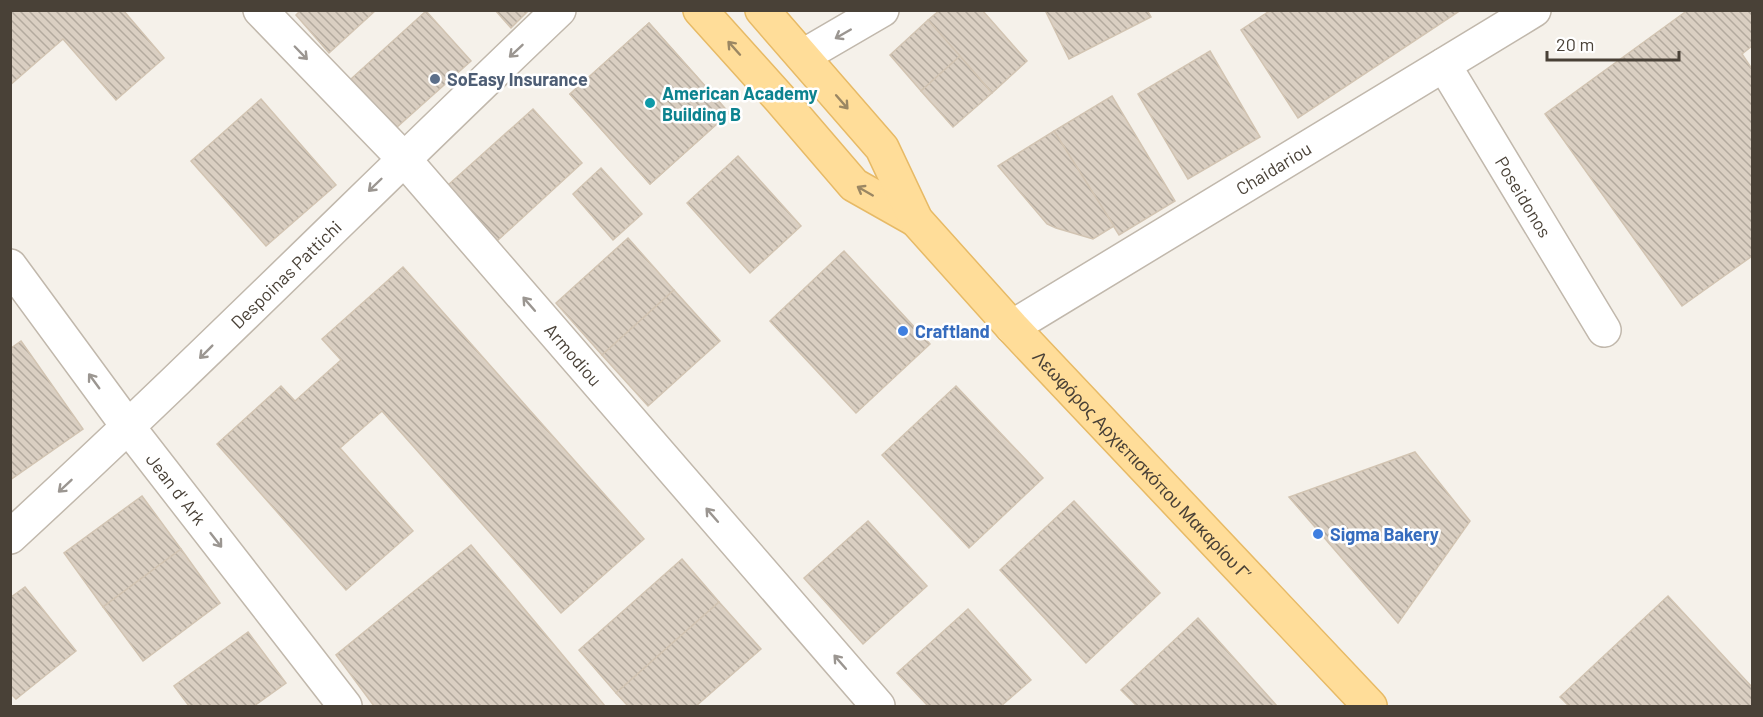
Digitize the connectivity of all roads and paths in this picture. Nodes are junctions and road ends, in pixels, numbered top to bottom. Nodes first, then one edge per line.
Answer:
1 (260, 10) edge
2 (559, 10) edge
3 (700, 10) edge
4 (762, 10) edge
5 (882, 10) edge
6 (1534, 10) edge
7 (803, 57) junction
8 (1444, 65) junction
9 (403, 158) junction
10 (916, 220) junction
11 (10, 266) edge
12 (1012, 327) junction
13 (1604, 330) dead end
14 (129, 428) junction
15 (10, 537) edge
16 (1358, 702) edge
17 (345, 706) edge
18 (878, 706) edge

1 -> 9 street, Armodiou
2 -> 9 street, Despoinas Pattichi
10 -> 3 main road, Λεωφόρος Αρχιεπισκόπου Μακαρίου Γ’
4 - 7 main road, Λεωφόρος Αρχιεπισκόπου Μακαρίου Γ’
5 -> 7 street
6 - 8 street, Chaidariou
7 -> 10 main road, Λεωφόρος Αρχιεπισκόπου Μακαρίου Γ’
8 - 12 street, Chaidariou
8 - 13 street, Poseidonos
9 -> 14 street, Despoinas Pattichi
18 -> 9 street, Armodiou
10 - 12 main road, Λεωφόρος Αρχιεπισκόπου Μακαρίου Γ’
14 -> 11 street, Jean d' Ark
12 - 16 main road, Λεωφόρος Αρχιεπισκόπου Μακαρίου Γ’
14 -> 15 street, Despoinas Pattichi
14 -> 17 street, Jean d' Ark

